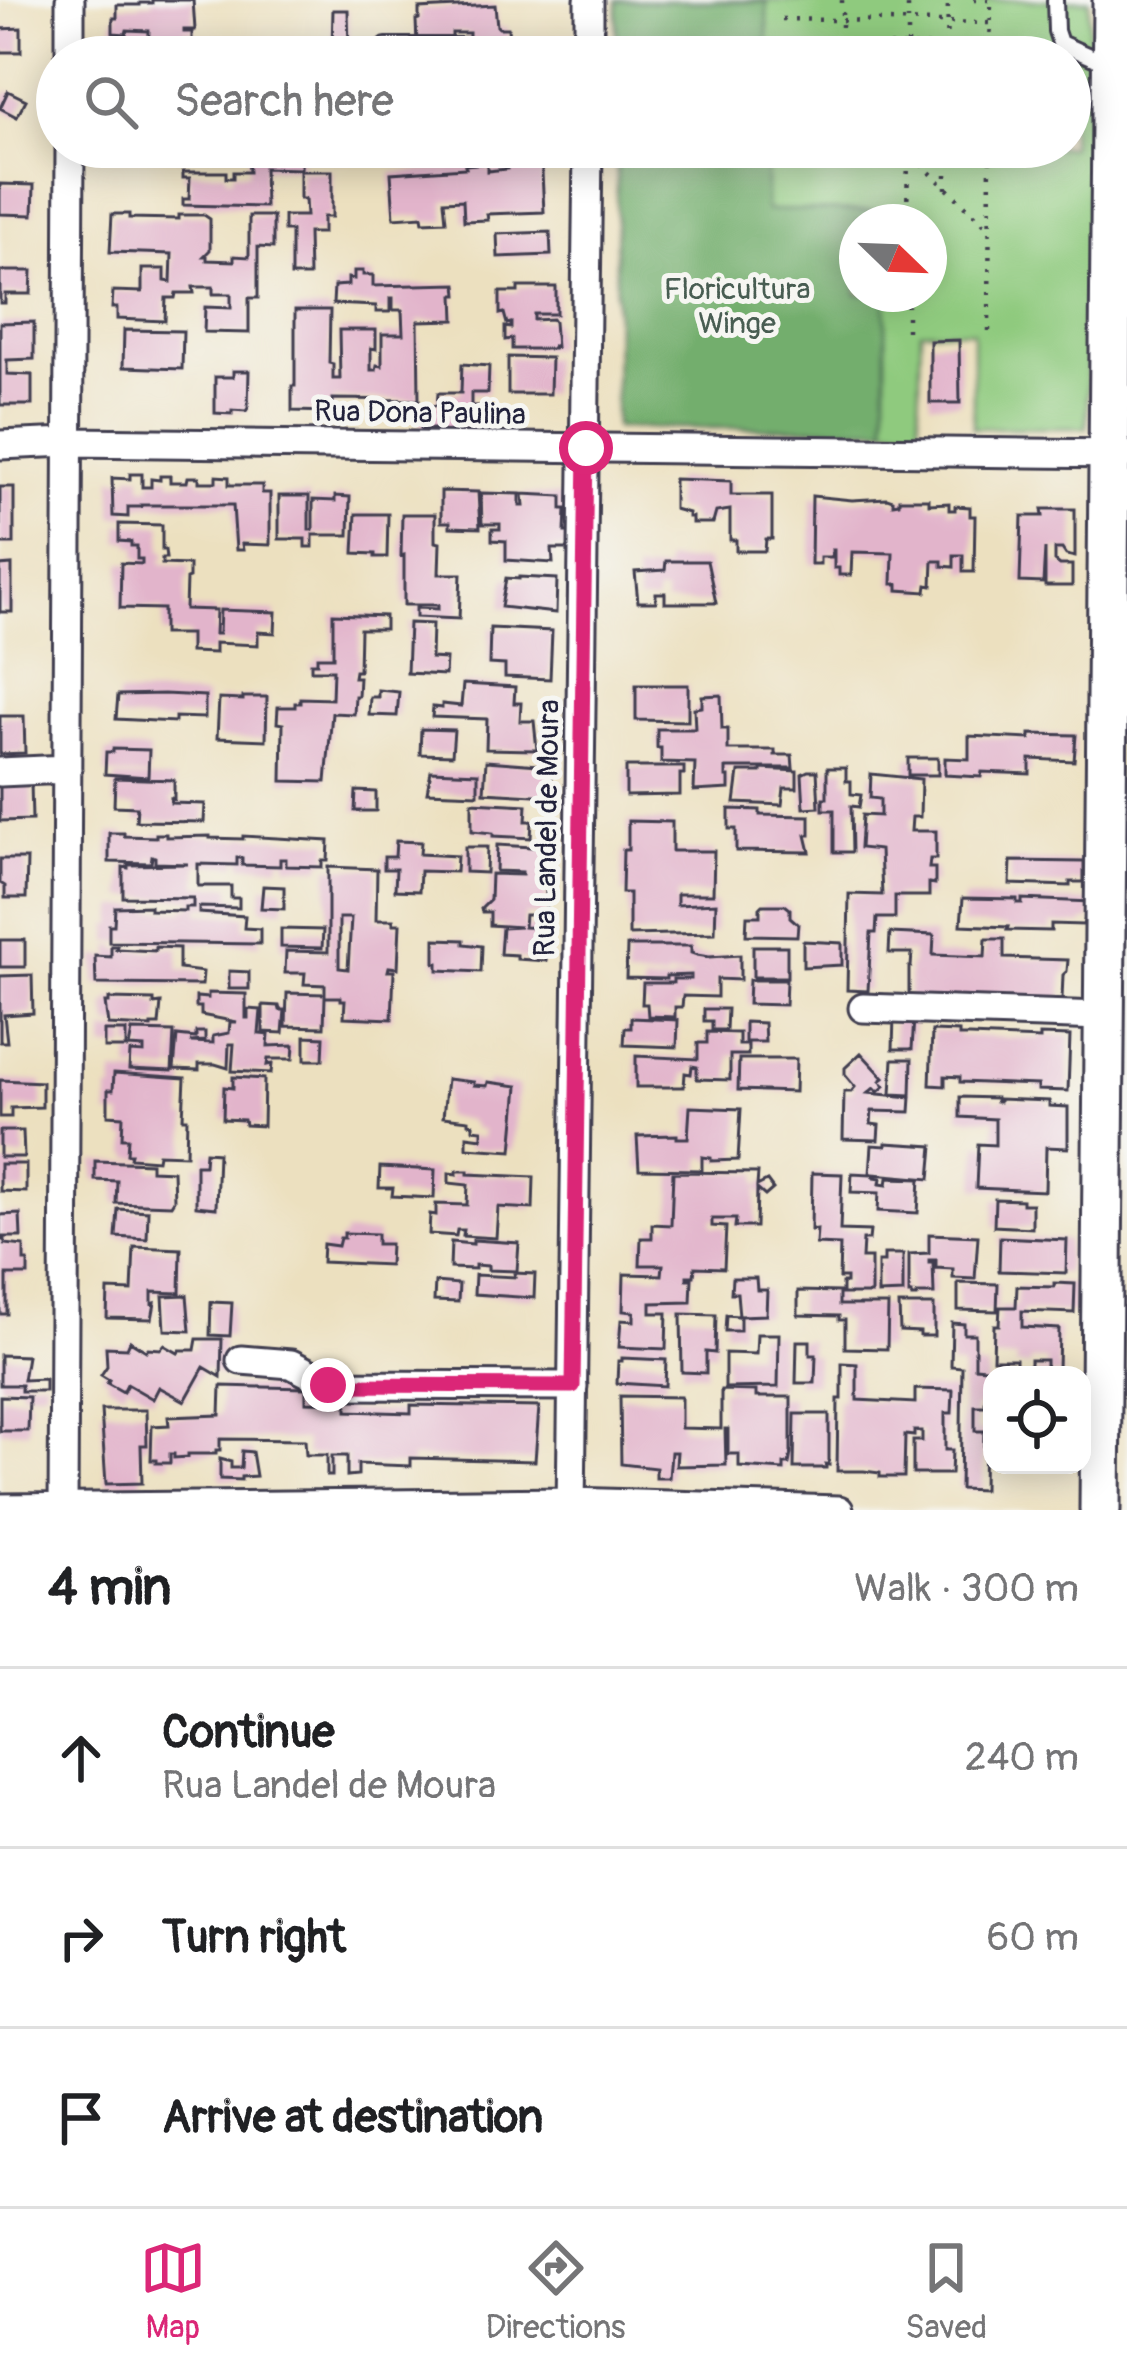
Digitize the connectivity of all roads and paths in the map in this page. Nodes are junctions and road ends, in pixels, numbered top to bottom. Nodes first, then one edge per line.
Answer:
1 (70, 0) edge
2 (589, 0) edge
3 (842, 0) edge
4 (908, 0) edge
5 (948, 0) edge
6 (974, 0) edge
7 (991, 0) edge
8 (1055, 0) edge
9 (1113, 0) edge
10 (782, 19) dead end
11 (842, 20) junction
12 (908, 22) junction
13 (948, 23) junction
14 (990, 23) junction
15 (70, 36) edge
16 (589, 36) edge
17 (842, 36) edge
18 (908, 36) edge
19 (947, 36) edge
20 (990, 36) edge
21 (1058, 36) edge
22 (1091, 57) edge
23 (1112, 66) junction
24 (70, 168) edge
25 (588, 168) edge
26 (908, 168) edge
27 (926, 168) edge
28 (946, 168) edge
29 (989, 168) edge
30 (946, 190) junction
31 (907, 204) edge
32 (989, 228) junction
33 (1119, 301) edge
34 (907, 312) edge
35 (907, 331) dead end
36 (989, 331) dead end
37 (68, 442) junction
38 (0, 445) edge
39 (586, 448) junction
40 (1118, 454) edge
41 (67, 769) junction
42 (0, 772) edge
43 (862, 1008) dead end
44 (1103, 1016) junction
45 (242, 1360) dead end
46 (573, 1386) junction
47 (571, 1506) edge
48 (0, 1508) edge
49 (63, 1509) edge
50 (839, 1510) edge
51 (1100, 1510) edge

1 - 15 street
2 - 16 street
3 - 11 path
4 - 12 path
5 - 13 path
6 - 7 path
7 - 14 path
8 - 21 lane
9 - 23 street
10 - 11 path
11 - 12 path
11 - 17 path
12 - 13 path
12 - 18 path
13 - 14 path
13 - 19 path
14 - 20 path
22 - 23 lane
23 - 33 street
24 - 37 street
25 - 39 street, Rua Landel de Moura
26 - 31 path
27 - 30 path
28 - 30 path
29 - 32 path
30 - 32 path
32 - 36 path
33 - 40 street
34 - 35 path
37 - 38 street, Rua Dona Paulina
37 - 39 street, Rua Dona Paulina
37 - 41 street
39 - 40 street, Rua Dona Paulina
39 - 46 street, Rua Landel de Moura
40 - 44 street
41 - 42 street
41 - 49 street
43 - 44 street
44 - 51 street
45 - 46 street
46 - 47 street, Rua Landel de Moura
47 - 49 street
47 - 50 street
48 - 49 street

